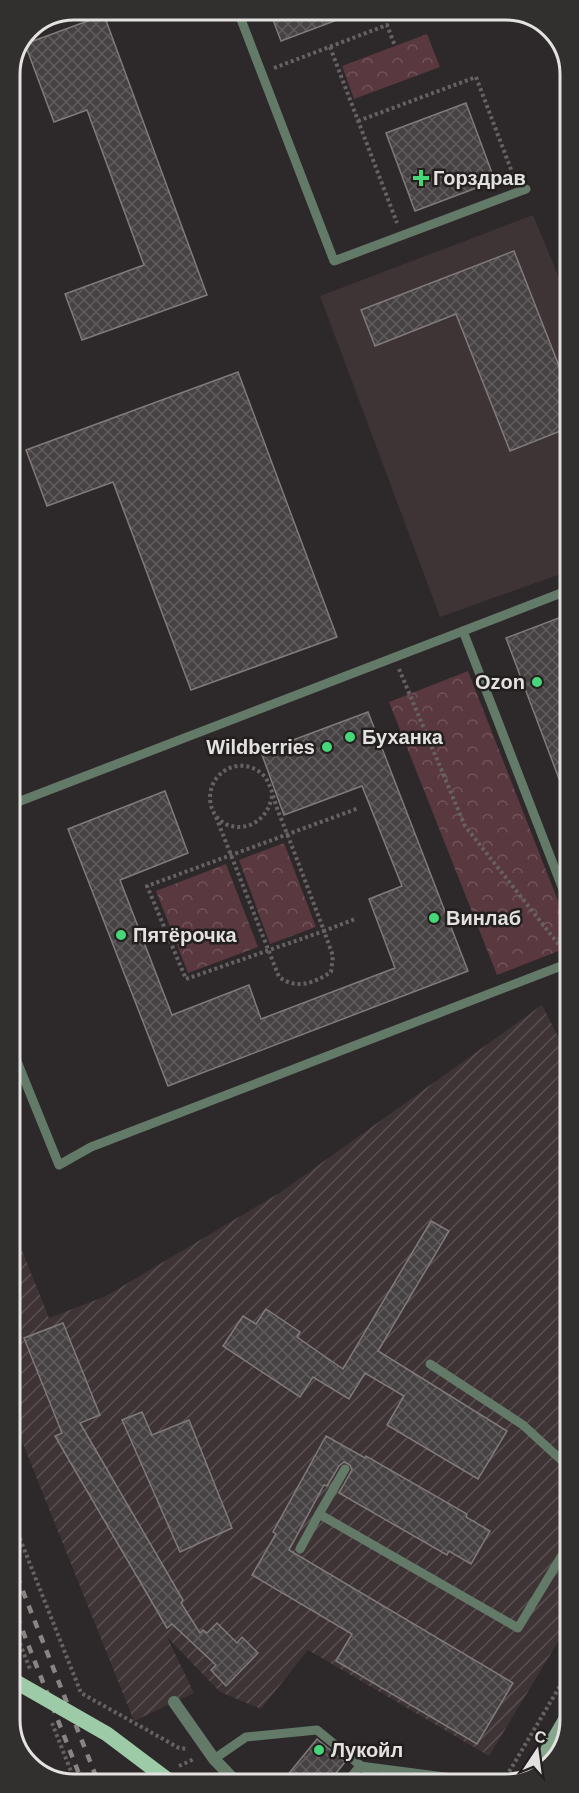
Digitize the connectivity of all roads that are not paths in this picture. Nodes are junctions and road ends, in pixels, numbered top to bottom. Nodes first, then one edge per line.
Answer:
1 (241, 20) edge
2 (523, 190) road end
3 (560, 593) edge
4 (463, 631) junction
5 (20, 801) edge
6 (560, 882) edge
7 (560, 966) edge
8 (20, 1069) edge
9 (430, 1364) dead end
10 (560, 1459) edge
11 (345, 1469) dead end
12 (320, 1515) junction
13 (300, 1549) dead end
14 (560, 1559) edge
15 (20, 1684) edge
16 (174, 1702) dead end
17 (555, 1742) edge
18 (212, 1755) junction
19 (546, 1755) edge
20 (360, 1766) junction
21 (158, 1773) edge
22 (228, 1773) edge
23 (354, 1774) edge
24 (370, 1774) edge
25 (405, 1774) edge

1 - 2 lane
3 - 4 lane
4 - 5 lane
4 - 6 lane
7 - 8 lane
9 - 10 lane
11 - 12 lane
12 - 13 lane
12 - 14 lane
15 - 21 main road, bridge
16 - 18 street
17 - 19 main road
18 - 20 lane
18 - 22 street
20 - 23 lane
20 - 24 lane
20 - 25 lane

